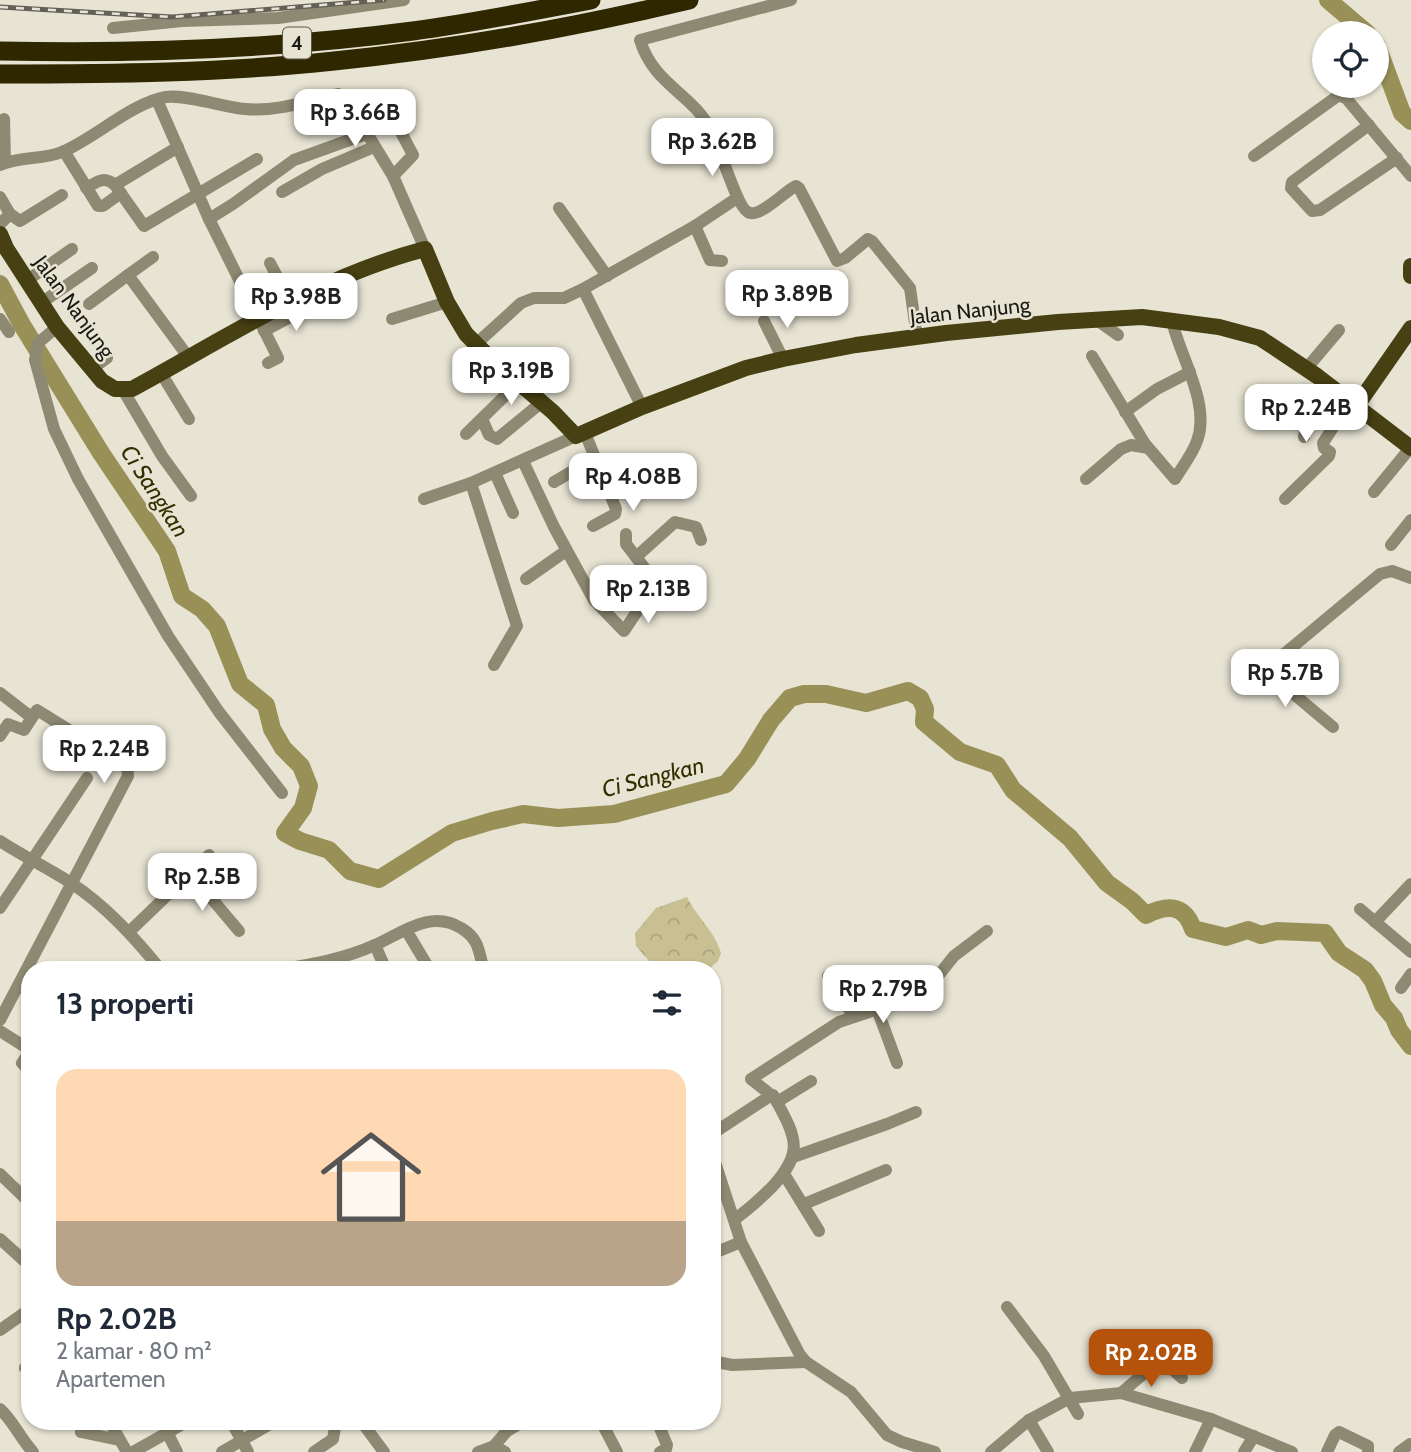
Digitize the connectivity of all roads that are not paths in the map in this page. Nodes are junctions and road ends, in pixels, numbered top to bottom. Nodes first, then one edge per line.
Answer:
1 (404, 0) edge
2 (591, 0) edge
3 (689, 0) edge
4 (791, 0) edge
5 (113, 28) dead end
6 (0, 51) edge
7 (0, 74) edge
8 (1333, 98) edge
9 (1345, 98) edge
10 (157, 100) junction
11 (4, 119) dead end
12 (395, 121) dead end
13 (1369, 125) junction
14 (366, 134) junction
15 (373, 146) junction
16 (178, 147) junction
17 (64, 151) junction
18 (1254, 156) dead end
19 (1396, 158) junction
20 (257, 159) dead end
21 (3, 164) edge
22 (393, 176) junction
23 (1411, 176) edge
24 (86, 188) junction
25 (118, 189) junction
26 (282, 192) dead end
27 (198, 193) junction
28 (62, 195) dead end
29 (0, 197) edge
30 (737, 198) junction
31 (559, 208) dead end
32 (10, 214) junction
33 (209, 219) junction
34 (0, 224) edge
35 (695, 226) junction
36 (0, 236) edge
37 (72, 249) dead end
38 (425, 249) junction
39 (153, 257) dead end
40 (722, 261) dead end
41 (270, 264) dead end
42 (1411, 266) edge
43 (92, 268) dead end
44 (128, 275) junction
45 (607, 276) junction
46 (1411, 276) edge
47 (26, 281) junction
48 (583, 289) junction
49 (290, 301) junction
50 (447, 302) junction
51 (41, 303) junction
52 (89, 304) dead end
53 (312, 306) dead end
54 (392, 318) dead end
55 (0, 319) edge
56 (1097, 320) junction
57 (764, 321) dead end
58 (1172, 321) junction
59 (262, 324) junction
60 (57, 327) junction
61 (1411, 328) edge
62 (1339, 330) dead end
63 (9, 332) dead end
64 (1118, 335) dead end
65 (917, 337) junction
66 (476, 344) junction
67 (1092, 356) dead end
68 (107, 358) dead end
69 (189, 359) junction
70 (783, 359) junction
71 (268, 363) dead end
72 (92, 369) junction
73 (1306, 369) junction
74 (1189, 372) junction
75 (161, 373) junction
76 (519, 382) junction
77 (123, 390) junction
78 (1334, 390) junction
79 (542, 402) junction
80 (1352, 404) junction
81 (642, 407) junction
82 (1125, 412) junction
83 (190, 419) dead end
84 (482, 419) junction
85 (466, 434) dead end
86 (581, 434) junction
87 (1304, 437) dead end
88 (1411, 447) edge
89 (1148, 448) junction
90 (595, 458) junction
91 (523, 460) junction
92 (495, 472) junction
93 (1086, 479) dead end
94 (554, 482) dead end
95 (471, 483) junction
96 (1374, 492) dead end
97 (191, 496) dead end
98 (424, 499) dead end
99 (1285, 499) dead end
100 (513, 513) dead end
101 (1411, 520) edge
102 (593, 526) dead end
103 (626, 534) dead end
104 (701, 540) dead end
105 (1391, 545) dead end
106 (566, 551) junction
107 (636, 557) junction
108 (1411, 578) edge
109 (526, 579) dead end
110 (644, 601) dead end
111 (605, 611) junction
112 (494, 664) dead end
113 (0, 693) edge
114 (31, 717) junction
115 (1333, 727) dead end
116 (0, 736) edge
117 (87, 778) dead end
118 (282, 793) dead end
119 (0, 841) edge
120 (209, 855) dead end
121 (33, 861) junction
122 (190, 873) junction
123 (71, 883) junction
124 (1411, 884) edge
125 (0, 908) edge
126 (1360, 909) dead end
127 (1375, 922) junction
128 (406, 930) junction
129 (239, 931) dead end
130 (987, 931) dead end
131 (129, 932) junction
132 (375, 945) junction
133 (1411, 952) edge
134 (31, 961) edge
135 (153, 961) edge
136 (327, 961) edge
137 (382, 961) edge
138 (425, 961) edge
139 (481, 961) edge
140 (1411, 974) edge
141 (828, 976) dead end
142 (21, 979) edge
143 (1401, 988) dead end
144 (877, 1009) junction
145 (854, 1017) junction
146 (1, 1018) edge
147 (0, 1031) edge
148 (21, 1045) edge
149 (897, 1063) dead end
150 (811, 1081) dead end
151 (771, 1098) junction
152 (916, 1112) dead end
153 (721, 1129) edge
154 (793, 1157) junction
155 (886, 1170) dead end
156 (0, 1174) edge
157 (784, 1174) junction
158 (721, 1179) edge
159 (21, 1194) edge
160 (804, 1204) junction
161 (735, 1219) junction
162 (819, 1231) dead end
163 (1, 1241) edge
164 (741, 1242) junction
165 (721, 1250) edge
166 (21, 1258) edge
167 (1007, 1307) dead end
168 (21, 1315) edge
169 (0, 1330) edge
170 (806, 1362) junction
171 (721, 1363) edge
172 (1182, 1378) dead end
173 (1121, 1394) junction
174 (1070, 1398) junction
175 (0, 1409) edge
176 (1078, 1414) dead end
177 (1211, 1419) junction
178 (1029, 1420) junction
179 (84, 1430) edge
180 (114, 1430) edge
181 (174, 1430) edge
182 (236, 1430) edge
183 (265, 1430) edge
184 (335, 1430) edge
185 (368, 1430) edge
186 (509, 1430) edge
187 (606, 1430) edge
188 (661, 1430) edge
189 (168, 1434) junction
190 (1254, 1436) junction
191 (119, 1440) junction
192 (1410, 1444) edge
193 (245, 1447) edge
194 (500, 1449) edge
195 (665, 1451) edge
196 (1289, 1451) edge
197 (1371, 1451) edge
198 (33, 1452) edge
199 (127, 1452) edge
200 (133, 1452) edge
201 (177, 1452) edge
202 (222, 1452) edge
203 (314, 1452) edge
204 (384, 1452) edge
205 (479, 1452) edge
206 (617, 1452) edge
207 (935, 1452) edge
208 (991, 1452) edge
209 (1048, 1452) edge
210 (1195, 1452) edge
211 (1244, 1452) edge
212 (1327, 1452) edge
213 (1399, 1452) edge

1 - 5 street
2 - 6 highway, 4
3 - 7 highway, 4
4 - 30 street
8 - 18 street
9 - 13 street
10 - 14 street
10 - 16 street
10 - 17 street
11 - 21 street
12 - 22 street
13 - 19 street
13 - 19 street
14 - 15 street
14 - 33 street
15 - 22 street
15 - 26 street
16 - 25 street
16 - 27 street
17 - 21 street
17 - 24 street
19 - 23 street
20 - 27 street
22 - 38 street
24 - 25 street
24 - 25 street
25 - 27 street
27 - 33 street
28 - 32 street
29 - 32 street
30 - 35 street
30 - 65 street
31 - 45 street
32 - 34 street
33 - 59 street
35 - 40 street
35 - 45 street
36 - 47 main road, Jalan Nanjung
37 - 47 street
38 - 49 main road
38 - 50 main road
39 - 44 street
41 - 49 street
42 - 46 main road
43 - 51 street
44 - 52 street
44 - 69 street
45 - 48 street
47 - 51 main road, Jalan Nanjung
48 - 66 street
48 - 81 street
49 - 59 main road
50 - 54 street
50 - 66 main road
51 - 60 main road, Jalan Nanjung
53 - 59 street
55 - 63 street
56 - 58 main road, Jalan Nanjung
56 - 64 street
56 - 65 main road, Jalan Nanjung
57 - 70 street
58 - 73 main road, Jalan Nanjung
58 - 74 street
59 - 69 main road
59 - 71 street
60 - 72 main road, Jalan Nanjung
60 - 118 street
61 - 80 main road
62 - 73 street
65 - 70 main road, Jalan Nanjung
66 - 76 main road
67 - 82 street
68 - 72 street
69 - 75 main road
70 - 81 main road, Jalan Nanjung
72 - 77 main road, Jalan Nanjung
73 - 78 main road, Jalan Nanjung
74 - 82 street
74 - 89 street
75 - 77 main road
75 - 83 street
76 - 79 main road
76 - 84 street
77 - 97 street
78 - 80 main road, Jalan Nanjung
78 - 87 street
79 - 84 street
79 - 86 main road
80 - 88 main road, Jalan Nanjung
80 - 99 street
81 - 86 main road, Jalan Nanjung
82 - 89 street
84 - 85 street
86 - 90 street
86 - 91 street
88 - 96 street
89 - 93 street
90 - 94 street
90 - 102 street
91 - 92 street
91 - 106 street
92 - 95 street
92 - 100 street
95 - 98 street
95 - 112 street
101 - 105 street
103 - 107 street
104 - 107 street
106 - 109 street
106 - 111 street
107 - 111 street
108 - 115 street
110 - 111 street
113 - 114 street
114 - 116 street
114 - 123 street
117 - 121 street
119 - 121 street
120 - 122 street
121 - 123 street
121 - 125 street
122 - 129 street
122 - 131 street
123 - 131 street
123 - 134 street
124 - 127 street
126 - 127 street
127 - 133 street
128 - 132 street
128 - 138 street
128 - 139 street
130 - 144 street
131 - 135 street
132 - 136 street
132 - 137 street
140 - 143 street
141 - 145 street
142 - 146 street
144 - 145 street
144 - 149 street
145 - 151 street
147 - 148 street
150 - 151 street
151 - 153 street
151 - 154 street
152 - 154 street
154 - 157 street
155 - 160 street
156 - 159 street
157 - 160 street
157 - 161 street
158 - 161 street
160 - 162 street
161 - 164 street
163 - 166 street
164 - 165 street
164 - 170 street
167 - 174 street
168 - 169 street
170 - 171 street
170 - 207 street
172 - 173 street
173 - 174 street
173 - 177 street
174 - 176 street
174 - 178 street
175 - 198 street
177 - 190 street
177 - 210 street
178 - 208 street
178 - 209 street
179 - 191 street
180 - 191 street
181 - 189 street
182 - 193 street
183 - 193 street
184 - 203 street
185 - 204 street
186 - 194 street
187 - 206 street
188 - 195 street
189 - 200 street
189 - 201 street
190 - 196 street
190 - 211 street
191 - 199 street
192 - 213 street
193 - 202 street
194 - 205 street
197 - 212 street

